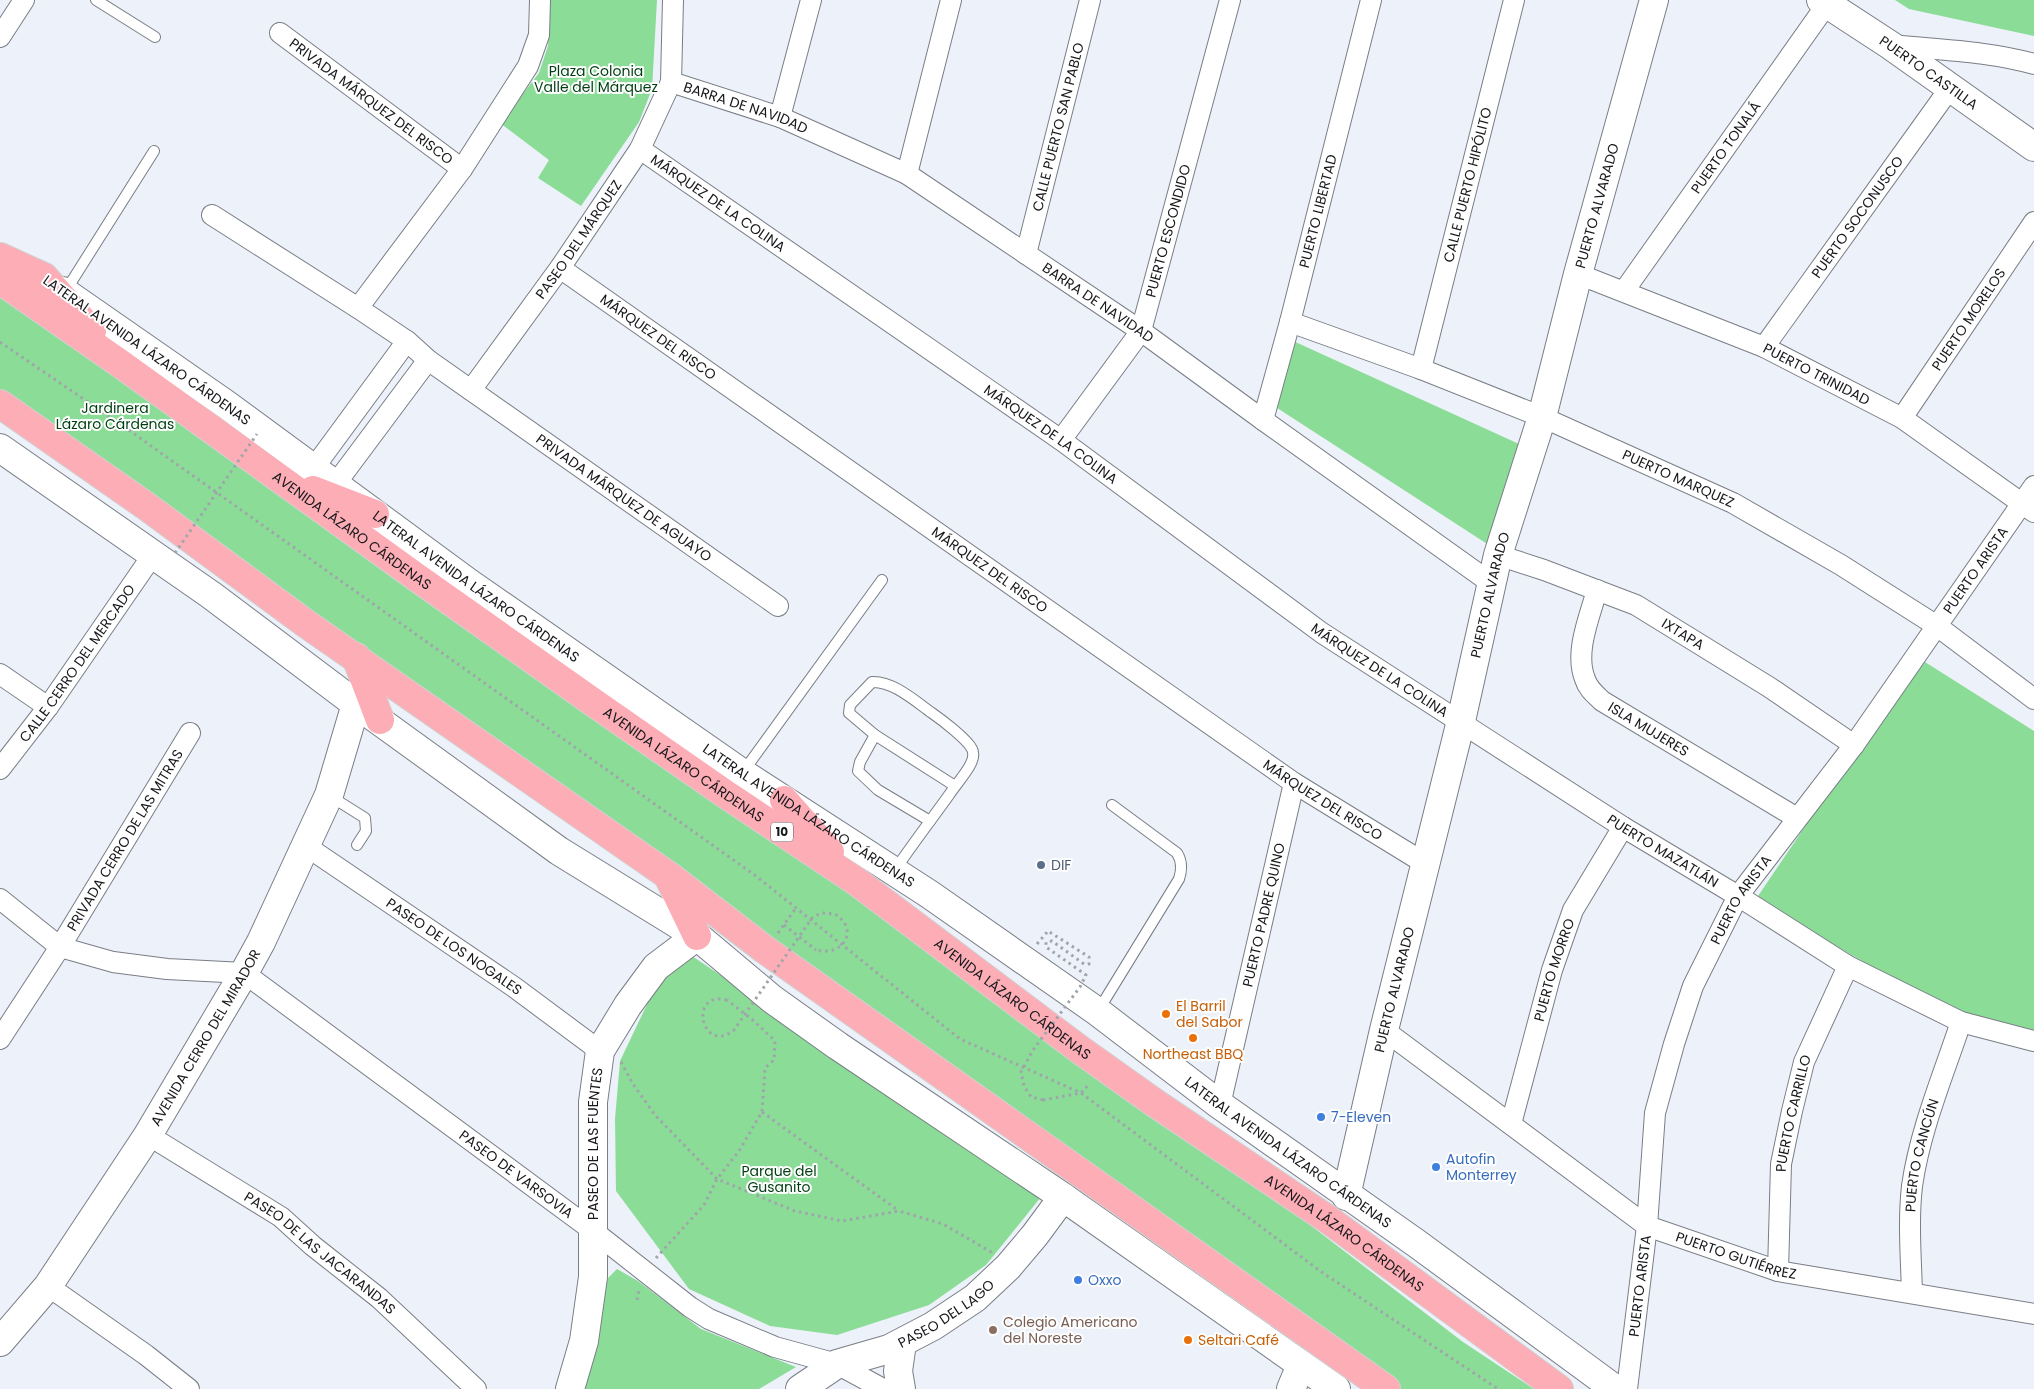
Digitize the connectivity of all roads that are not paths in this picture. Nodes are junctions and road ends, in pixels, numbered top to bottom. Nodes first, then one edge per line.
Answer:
1 (24, 0) edge
2 (96, 0) edge
3 (540, 0) edge
4 (673, 0) edge
5 (811, 0) edge
6 (951, 0) edge
7 (1090, 0) edge
8 (1230, 0) edge
9 (1371, 0) edge
10 (1514, 0) edge
11 (1654, 0) edge
12 (1824, 2) edge
13 (280, 33) dead end
14 (0, 37) edge
15 (155, 37) dead end
16 (1890, 45) junction
17 (2034, 64) edge
18 (671, 82) junction
19 (1950, 88) junction
20 (780, 117) junction
21 (2034, 147) edge
22 (640, 149) junction
23 (154, 151) dead end
24 (462, 169) junction
25 (907, 174) junction
26 (212, 215) dead end
27 (2034, 222) edge
28 (0, 248) edge
29 (1026, 254) junction
30 (0, 257) edge
31 (560, 268) junction
32 (1578, 274) junction
33 (0, 280) edge
34 (54, 285) junction
35 (1624, 290) junction
36 (358, 308) junction
37 (1290, 322) junction
38 (1140, 331) junction
39 (406, 341) junction
40 (1764, 346) junction
41 (428, 360) junction
42 (121, 364) junction
43 (1421, 369) junction
44 (471, 390) junction
45 (0, 404) edge
46 (1542, 417) junction
47 (1902, 418) junction
48 (1263, 420) junction
49 (1061, 440) junction
50 (254, 447) junction
51 (0, 448) edge
52 (313, 470) junction
53 (334, 486) junction
54 (2034, 486) edge
55 (2028, 508) edge
56 (375, 514) junction
57 (164, 554) junction
58 (1498, 555) junction
59 (882, 580) dead end
60 (1491, 583) junction
61 (1597, 590) junction
62 (778, 606) dead end
63 (1937, 626) junction
64 (356, 657) junction
65 (0, 674) edge
66 (2034, 699) edge
67 (356, 704) junction
68 (48, 707) junction
69 (380, 720) junction
70 (1461, 721) junction
71 (190, 733) dead end
72 (876, 735) junction
73 (1854, 744) junction
74 (0, 770) edge
75 (742, 773) junction
76 (1294, 784) junction
77 (955, 786) junction
78 (329, 795) junction
79 (784, 800) junction
80 (1112, 805) dead end
81 (1797, 818) junction
82 (930, 821) junction
83 (1623, 827) junction
84 (357, 845) dead end
85 (306, 846) junction
86 (1426, 864) junction
87 (894, 872) junction
88 (669, 876) junction
89 (856, 881) junction
90 (1738, 896) junction
91 (0, 899) edge
92 (697, 936) junction
93 (60, 948) junction
94 (1848, 966) junction
95 (244, 973) junction
96 (1098, 1012) junction
97 (1961, 1022) junction
98 (1384, 1030) junction
99 (0, 1039) edge
100 (2034, 1041) edge
101 (600, 1051) junction
102 (1220, 1105) junction
103 (1511, 1124) junction
104 (148, 1135) junction
105 (1346, 1196) junction
106 (1062, 1197) junction
107 (1647, 1226) junction
108 (592, 1230) junction
109 (1778, 1271) junction
110 (48, 1286) junction
111 (1912, 1293) junction
112 (2034, 1314) edge
113 (0, 1342) edge
114 (902, 1343) junction
115 (837, 1364) junction
116 (1296, 1377) edge
117 (189, 1389) edge
118 (476, 1389) edge
119 (570, 1389) edge
120 (800, 1389) edge
121 (884, 1389) edge
122 (901, 1389) edge
123 (1336, 1389) edge
124 (1386, 1389) edge
125 (1559, 1389) edge
126 (1615, 1389) edge
127 (1627, 1389) edge

1 - 14 street
2 - 15 lane
3 - 24 street
4 - 18 street
5 - 20 street
6 - 25 street
7 - 29 street, CALLE PUERTO SAN PABLO
8 - 38 street, PUERTO ESCONDIDO
9 - 37 street, PUERTO LIBERTAD
10 - 43 street, CALLE PUERTO HIPÓLITO
11 - 32 main road, PUERTO ALVARADO
12 - 16 main road, PUERTO CASTILLA
12 - 35 street, PUERTO TONALÁ
13 - 24 street, PRIVADA MÁRQUEZ DEL RISCO
16 - 17 street
16 - 19 main road, PUERTO CASTILLA
18 - 20 street, BARRA DE NAVIDAD
18 - 22 street, PASEO DEL MÁRQUEZ
19 - 21 main road, PUERTO CASTILLA
19 - 40 street, PUERTO SOCONUSCO
20 - 25 street, BARRA DE NAVIDAD
22 - 31 street, PASEO DEL MÁRQUEZ
22 - 49 street, MÁRQUEZ DE LA COLINA
23 - 34 lane
24 - 36 street
25 - 29 street, BARRA DE NAVIDAD
26 - 36 street
27 - 47 street, PUERTO MORELOS
28 - 34 main road, LATERAL AVENIDA LÁZARO CÁRDENAS
29 - 38 street, BARRA DE NAVIDAD
30 - 34 highway
31 - 44 street, PASEO DEL MÁRQUEZ
31 - 76 street, MÁRQUEZ DEL RISCO
32 - 35 street, PUERTO TRINIDAD
32 - 46 main road, PUERTO ALVARADO
33 - 42 highway, AVENIDA LÁZARO CÁRDENAS / 10
34 - 42 highway
34 - 52 main road, LATERAL AVENIDA LÁZARO CÁRDENAS
35 - 40 street, PUERTO TRINIDAD
36 - 39 street, PRIVADA MÁRQUEZ DE AGUAYO
37 - 43 street, PUERTO MARQUEZ
37 - 48 street, PUERTO LIBERTAD
38 - 48 street, BARRA DE NAVIDAD
38 - 49 street, PUERTO ESCONDIDO
39 - 41 street, PRIVADA MÁRQUEZ DE AGUAYO
39 - 52 street
40 - 47 street, PUERTO TRINIDAD
41 - 44 street, PRIVADA MÁRQUEZ DE AGUAYO
41 - 53 street
42 - 50 highway, AVENIDA LÁZARO CÁRDENAS / 10
43 - 46 street, PUERTO MARQUEZ
44 - 62 street, PRIVADA MÁRQUEZ DE AGUAYO
45 - 64 highway
46 - 58 main road, PUERTO ALVARADO
46 - 63 street, PUERTO MARQUEZ
47 - 55 street, PUERTO TRINIDAD
48 - 60 street, BARRA DE NAVIDAD
49 - 70 street, MÁRQUEZ DE LA COLINA
50 - 56 highway
50 - 89 highway, AVENIDA LÁZARO CÁRDENAS / 10
51 - 57 main road
52 - 53 main road, LATERAL AVENIDA LÁZARO CÁRDENAS
53 - 56 main road, LATERAL AVENIDA LÁZARO CÁRDENAS
54 - 55 street, PUERTO ARISTA
55 - 63 street, PUERTO ARISTA
56 - 75 main road, LATERAL AVENIDA LÁZARO CÁRDENAS
57 - 67 main road
57 - 68 street, CALLE CERRO DEL MERCADO
58 - 60 main road, PUERTO ALVARADO
58 - 61 street, IXTAPA
59 - 75 lane
60 - 70 main road, PUERTO ALVARADO
61 - 73 street, IXTAPA
61 - 81 street, ISLA MUJERES
63 - 66 street, PUERTO MARQUEZ
63 - 73 street, PUERTO ARISTA
64 - 69 highway
64 - 88 highway
65 - 68 street
67 - 69 main road
67 - 78 main road, AVENIDA CERRO DEL MIRADOR
68 - 74 street, CALLE CERRO DEL MERCADO
69 - 92 main road
70 - 83 street, PUERTO MAZATLÁN
70 - 86 main road, PUERTO ALVARADO
71 - 93 street, PRIVADA CERRO DE LAS MITRAS
72 - 77 lane
72 - 77 lane
72 - 82 lane
73 - 81 street, PUERTO ARISTA
75 - 79 main road, LATERAL AVENIDA LÁZARO CÁRDENAS
76 - 86 street, MÁRQUEZ DEL RISCO
76 - 102 street, PUERTO PADRE QUINO
77 - 82 lane
78 - 84 lane
78 - 85 main road, AVENIDA CERRO DEL MIRADOR
79 - 87 main road, LATERAL AVENIDA LÁZARO CÁRDENAS
79 - 89 highway
80 - 96 lane
81 - 90 street, PUERTO ARISTA
82 - 87 lane
83 - 90 street, PUERTO MAZATLÁN
83 - 103 street, PUERTO MORRO
85 - 95 main road, AVENIDA CERRO DEL MIRADOR
85 - 101 street, PASEO DE LOS NOGALES
86 - 98 main road, PUERTO ALVARADO
87 - 96 main road, LATERAL AVENIDA LÁZARO CÁRDENAS
88 - 92 highway
88 - 124 highway
89 - 125 highway, AVENIDA LÁZARO CÁRDENAS / 10
90 - 94 street, PUERTO MAZATLÁN
90 - 107 street, PUERTO ARISTA
91 - 93 street
92 - 101 main road, PASEO DE LAS FUENTES
92 - 106 main road
93 - 95 street
93 - 99 street, PRIVADA CERRO DE LAS MITRAS
94 - 97 street, PUERTO MAZATLÁN
94 - 109 street, PUERTO CARRILLO
95 - 104 main road, AVENIDA CERRO DEL MIRADOR
95 - 108 street, PASEO DE VARSOVIA
96 - 102 main road, LATERAL AVENIDA LÁZARO CÁRDENAS
97 - 100 street, PUERTO MAZATLÁN
97 - 111 street, PUERTO CANCÚN
98 - 103 street, PUERTO GUTIÉRREZ
98 - 105 main road, PUERTO ALVARADO
101 - 108 main road, PASEO DE LAS FUENTES
102 - 105 main road, LATERAL AVENIDA LÁZARO CÁRDENAS
103 - 107 street, PUERTO GUTIÉRREZ
104 - 110 main road, AVENIDA CERRO DEL MIRADOR
104 - 118 street, PASEO DE LAS JACARANDAS
105 - 126 main road, LATERAL AVENIDA LÁZARO CÁRDENAS
106 - 114 main road, PASEO DEL LAGO
106 - 116 main road
107 - 109 street, PUERTO GUTIÉRREZ
107 - 127 street, PUERTO ARISTA
108 - 115 street, PASEO DE VARSOVIA
108 - 119 main road, PASEO DE LAS FUENTES
109 - 111 street, PUERTO GUTIÉRREZ
110 - 113 main road, AVENIDA CERRO DEL MIRADOR
110 - 117 street
111 - 112 street, PUERTO GUTIÉRREZ
114 - 115 main road, PASEO DEL LAGO
114 - 122 main road
115 - 120 main road, PASEO DEL LAGO
115 - 121 street, PASEO DE VARSOVIA
116 - 123 main road

